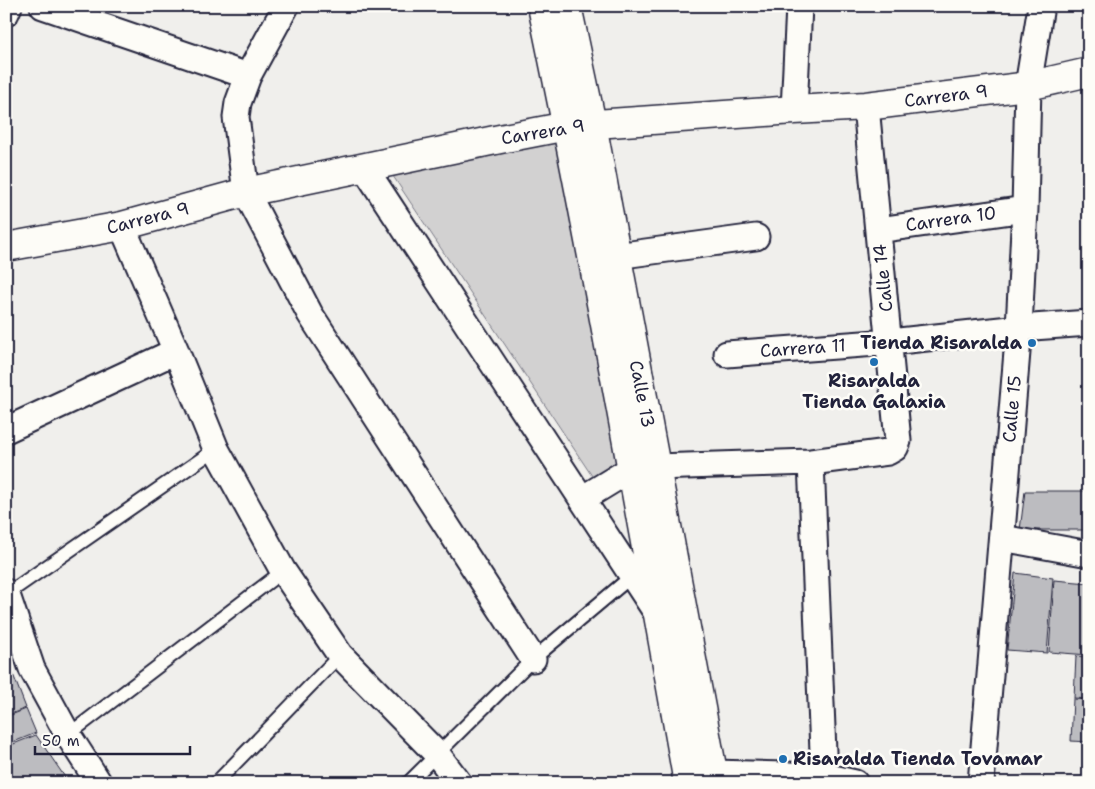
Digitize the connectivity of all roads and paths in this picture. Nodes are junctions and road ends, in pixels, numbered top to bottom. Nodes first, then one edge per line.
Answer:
1 (9, 6) edge
2 (43, 6) edge
3 (286, 6) edge
4 (542, 6) edge
5 (567, 6) edge
6 (799, 6) edge
7 (1041, 6) edge
8 (6, 13) edge
9 (1089, 72) edge
10 (248, 76) junction
11 (1028, 86) junction
12 (866, 106) junction
13 (794, 110) junction
14 (580, 125) junction
15 (364, 167) junction
16 (246, 192) junction
17 (1025, 209) junction
18 (122, 226) junction
19 (878, 230) junction
20 (756, 237) dead end
21 (6, 247) edge
22 (616, 256) junction
23 (1089, 323) edge
24 (1019, 328) junction
25 (890, 342) junction
26 (176, 351) junction
27 (726, 354) dead end
28 (6, 430) edge
29 (216, 449) junction
30 (811, 462) junction
31 (643, 468) junction
32 (582, 499) junction
33 (1002, 538) junction
34 (1089, 554) edge
35 (283, 571) junction
36 (633, 575) junction
37 (7, 593) edge
38 (659, 617) junction
39 (340, 655) junction
40 (533, 659) junction
41 (68, 735) junction
42 (437, 754) junction
43 (824, 776) junction
44 (706, 780) edge
45 (99, 783) edge
46 (216, 783) edge
47 (408, 783) edge
48 (460, 783) edge
49 (855, 783) edge
50 (982, 783) edge

1 - 8 street
2 - 10 street
3 - 10 street
4 - 14 main road, Calle 13
5 - 14 main road, Calle 13
6 - 13 street
7 - 11 street, Calle 15
9 - 11 main road, Carrera 9
10 - 16 street
11 - 12 main road, Carrera 9
11 - 17 street, Calle 15
12 - 13 main road, Carrera 9
12 - 19 street, Calle 14
13 - 14 main road, Carrera 9
14 - 15 main road, Carrera 9
14 - 22 main road, Calle 13
14 - 31 main road, Calle 13
15 - 16 main road, Carrera 9
15 - 32 street
16 - 18 main road, Carrera 9
16 - 40 street
17 - 19 street, Carrera 10
17 - 24 street, Calle 15
18 - 21 main road, Carrera 9
18 - 26 street
19 - 25 street, Calle 14
20 - 22 street
22 - 31 main road, Calle 13
23 - 24 street, Carrera 11
24 - 25 street, Carrera 11
24 - 33 street, Calle 15
25 - 27 street, Carrera 11
25 - 30 street, Calle 14
26 - 28 street
26 - 29 street
29 - 35 street
29 - 37 lane
30 - 31 street
30 - 43 street
31 - 32 street
31 - 38 main road, Calle 13
31 - 44 main road, Calle 13
32 - 36 street
33 - 34 street
33 - 50 street, Calle 15
35 - 39 street
35 - 41 lane
36 - 38 street
36 - 40 lane
37 - 41 street
38 - 44 main road, Calle 13
39 - 42 street
39 - 46 lane
40 - 42 lane
41 - 45 street
42 - 47 lane
42 - 48 street
43 - 44 street
43 - 49 street

